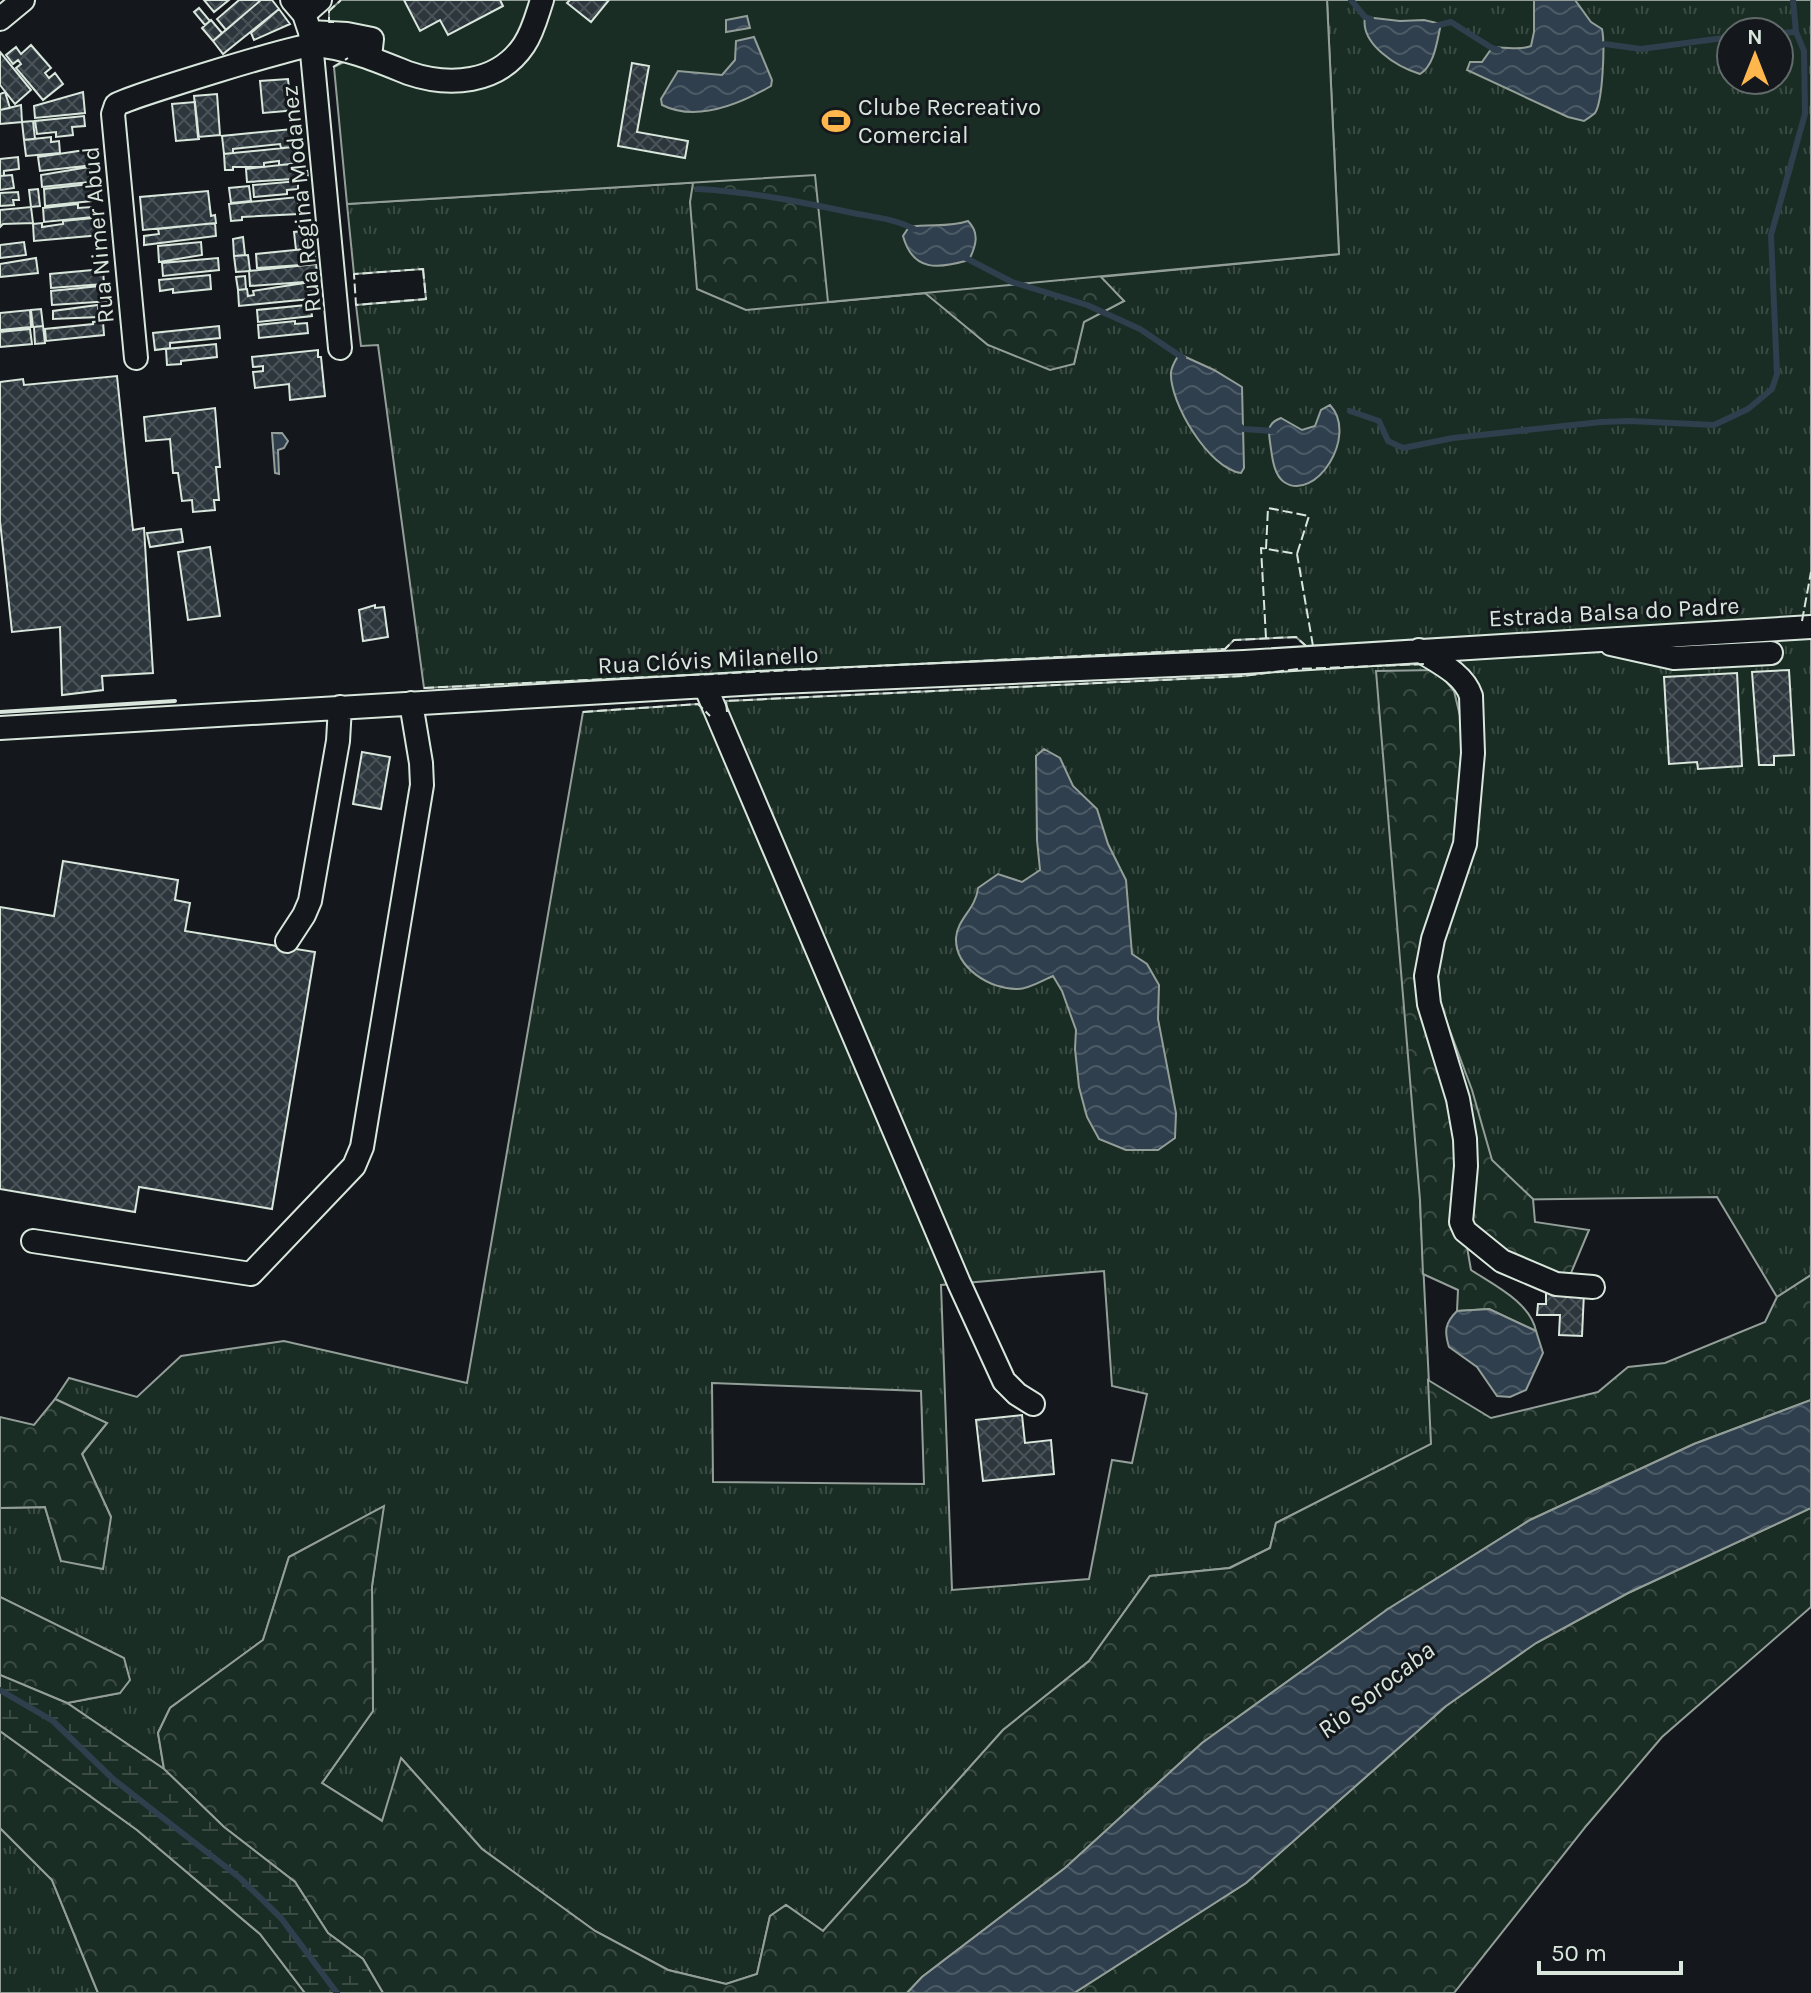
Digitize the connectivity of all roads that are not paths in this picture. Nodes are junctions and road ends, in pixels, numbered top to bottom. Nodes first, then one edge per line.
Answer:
1 (23, 0) edge
2 (542, 0) edge
3 (308, 18) edge
4 (0, 19) edge
5 (340, 348) dead end
6 (136, 358) dead end
7 (1811, 627) edge
8 (1604, 638) junction
9 (1419, 650) junction
10 (1771, 653) dead end
11 (705, 686) junction
12 (411, 703) junction
13 (340, 707) junction
14 (0, 728) edge
15 (287, 941) dead end
16 (33, 1241) dead end
17 (1593, 1287) dead end
18 (1033, 1404) dead end

1 - 4 street
2 - 3 street
3 - 5 street, Rua Regina Modanez
3 - 6 street, Rua Nimer Abud
7 - 8 street, Estrada Balsa do Padre
8 - 9 street, Estrada Balsa do Padre
8 - 10 street
9 - 11 street, Rua Clóvis Milanello
9 - 17 street
11 - 12 street, Rua Clóvis Milanello
11 - 18 street
12 - 13 street, Rua Clóvis Milanello
12 - 16 street
13 - 14 street, Rua Clóvis Milanello
13 - 15 street

